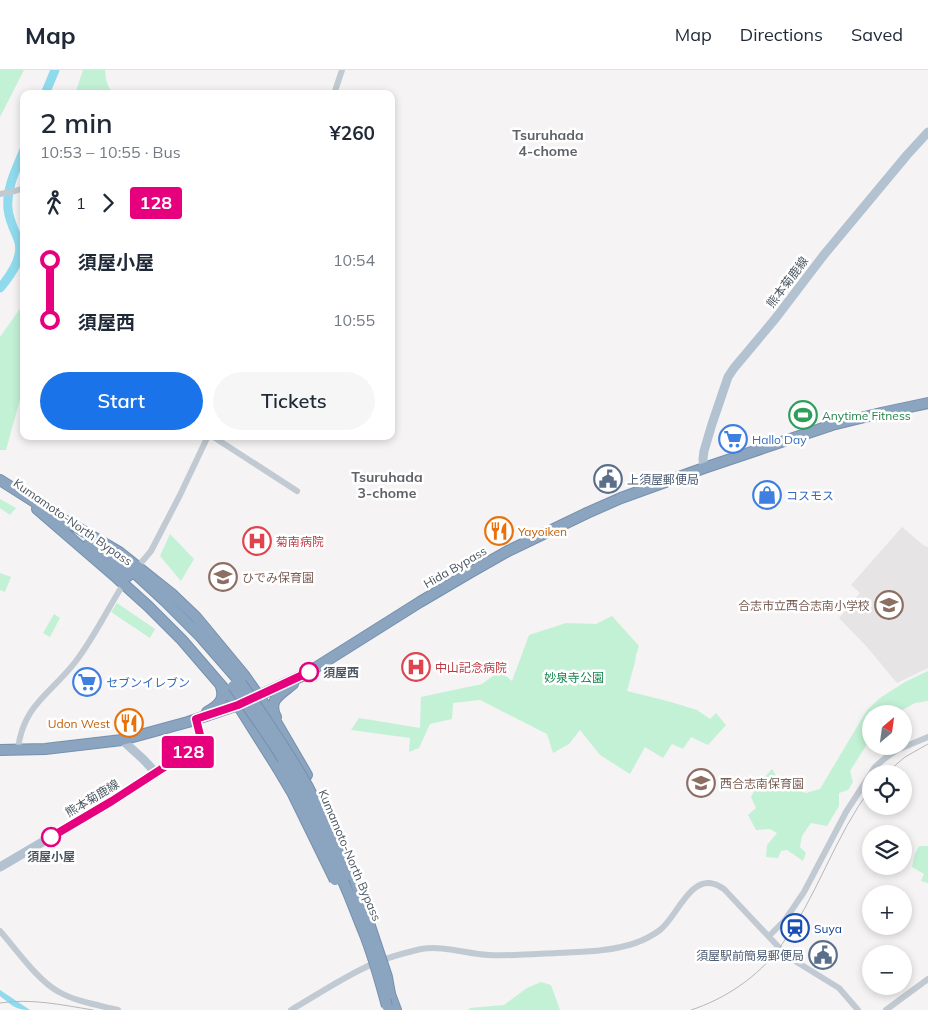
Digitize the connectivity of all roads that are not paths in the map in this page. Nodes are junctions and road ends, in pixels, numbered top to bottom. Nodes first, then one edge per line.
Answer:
1 (342, 70) edge
2 (335, 90) edge
3 (928, 132) edge
4 (20, 189) edge
5 (0, 194) edge
6 (928, 403) edge
7 (206, 440) edge
8 (218, 440) edge
9 (704, 468) junction
10 (0, 480) edge
11 (0, 486) edge
12 (297, 491) dead end
13 (37, 509) junction
14 (66, 521) junction
15 (140, 564) dead end
16 (121, 588) dead end
17 (304, 675) junction
18 (219, 683) junction
19 (237, 684) junction
20 (259, 696) junction
21 (238, 705) junction
22 (196, 719) junction
23 (928, 737) edge
24 (122, 740) junction
25 (291, 747) junction
26 (0, 750) edge
27 (18, 750) junction
28 (143, 758) junction
29 (156, 773) junction
30 (141, 782) junction
31 (0, 867) edge
32 (0, 931) edge
33 (769, 936) junction
34 (928, 979) edge
35 (390, 994) junction
36 (390, 1009) edge
37 (118, 1010) edge
38 (291, 1010) edge
39 (858, 1010) edge
40 (886, 1010) edge

1 - 2 street
3 - 9 main road, 熊本菊鹿線
4 - 5 street
6 - 9 highway, Hida Bypass
7 - 15 street
8 - 12 street
9 - 17 highway, Hida Bypass
10 - 14 highway, Kumamoto-North Bypass
11 - 13 highway, Kumamoto-North Bypass
13 - 18 highway
13 - 19 highway, Kumamoto-North Bypass
14 - 19 highway, Kumamoto-North Bypass
14 - 20 highway
16 - 27 street
17 - 20 highway, Hida Bypass
17 - 25 highway
18 - 21 highway
18 - 22 highway
19 - 35 highway, Kumamoto-North Bypass, bridge
19 - 36 highway, Kumamoto-North Bypass, bridge
20 - 21 highway, Hida Bypass
20 - 25 highway
21 - 22 highway, Hida Bypass
21 - 36 highway, bridge
22 - 24 highway, Hida Bypass
22 - 29 street
23 - 33 street
24 - 27 highway, Hida Bypass
24 - 28 main road
25 - 35 highway, bridge
26 - 27 highway, Hida Bypass
28 - 29 main road
28 - 30 main road
29 - 30 main road, 熊本菊鹿線
30 - 31 main road, 熊本菊鹿線
32 - 37 street
33 - 38 street
33 - 39 street
34 - 40 street
35 - 36 highway, Kumamoto-North Bypass

